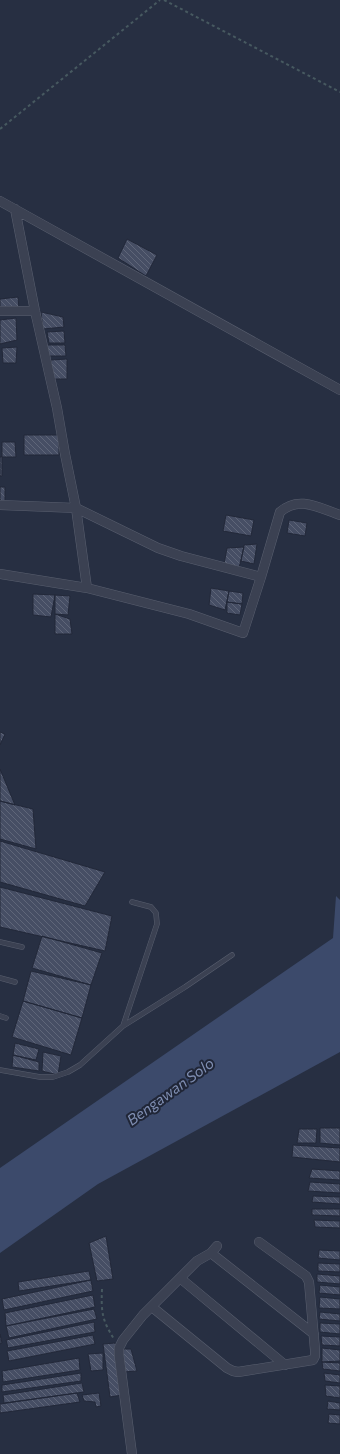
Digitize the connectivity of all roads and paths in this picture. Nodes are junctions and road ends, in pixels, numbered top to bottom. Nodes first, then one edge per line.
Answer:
1 (160, 0) edge
2 (164, 0) edge
3 (340, 92) edge
4 (0, 129) edge
5 (0, 201) edge
6 (15, 209) junction
7 (0, 311) edge
8 (35, 311) junction
9 (340, 390) edge
10 (0, 505) edge
11 (76, 508) junction
12 (340, 515) edge
13 (0, 574) edge
14 (261, 577) junction
15 (87, 588) junction
16 (132, 902) dead end
17 (0, 942) edge
18 (22, 947) dead end
19 (232, 955) dead end
20 (0, 978) edge
21 (15, 982) dead end
22 (0, 1016) edge
23 (6, 1018) dead end
24 (123, 1026) junction
25 (0, 1070) edge
26 (259, 1242) dead end
27 (180, 1278) junction
28 (102, 1289) dead end
29 (152, 1307) junction
30 (314, 1334) junction
31 (119, 1348) junction
32 (285, 1365) junction
33 (132, 1454) edge

1 - 4 path
2 - 3 path
5 - 6 street
6 - 8 street
6 - 9 street
7 - 8 street
8 - 11 street
10 - 11 street
11 - 14 street
11 - 15 street
12 - 14 street
13 - 15 street
14 - 15 street
16 - 24 lane
17 - 18 lane
19 - 24 lane
20 - 21 lane
22 - 23 lane
24 - 25 lane
26 - 30 street
27 - 29 street
27 - 30 street
27 - 32 street
28 - 31 path
29 - 31 street
29 - 32 street
30 - 32 street
31 - 33 street

